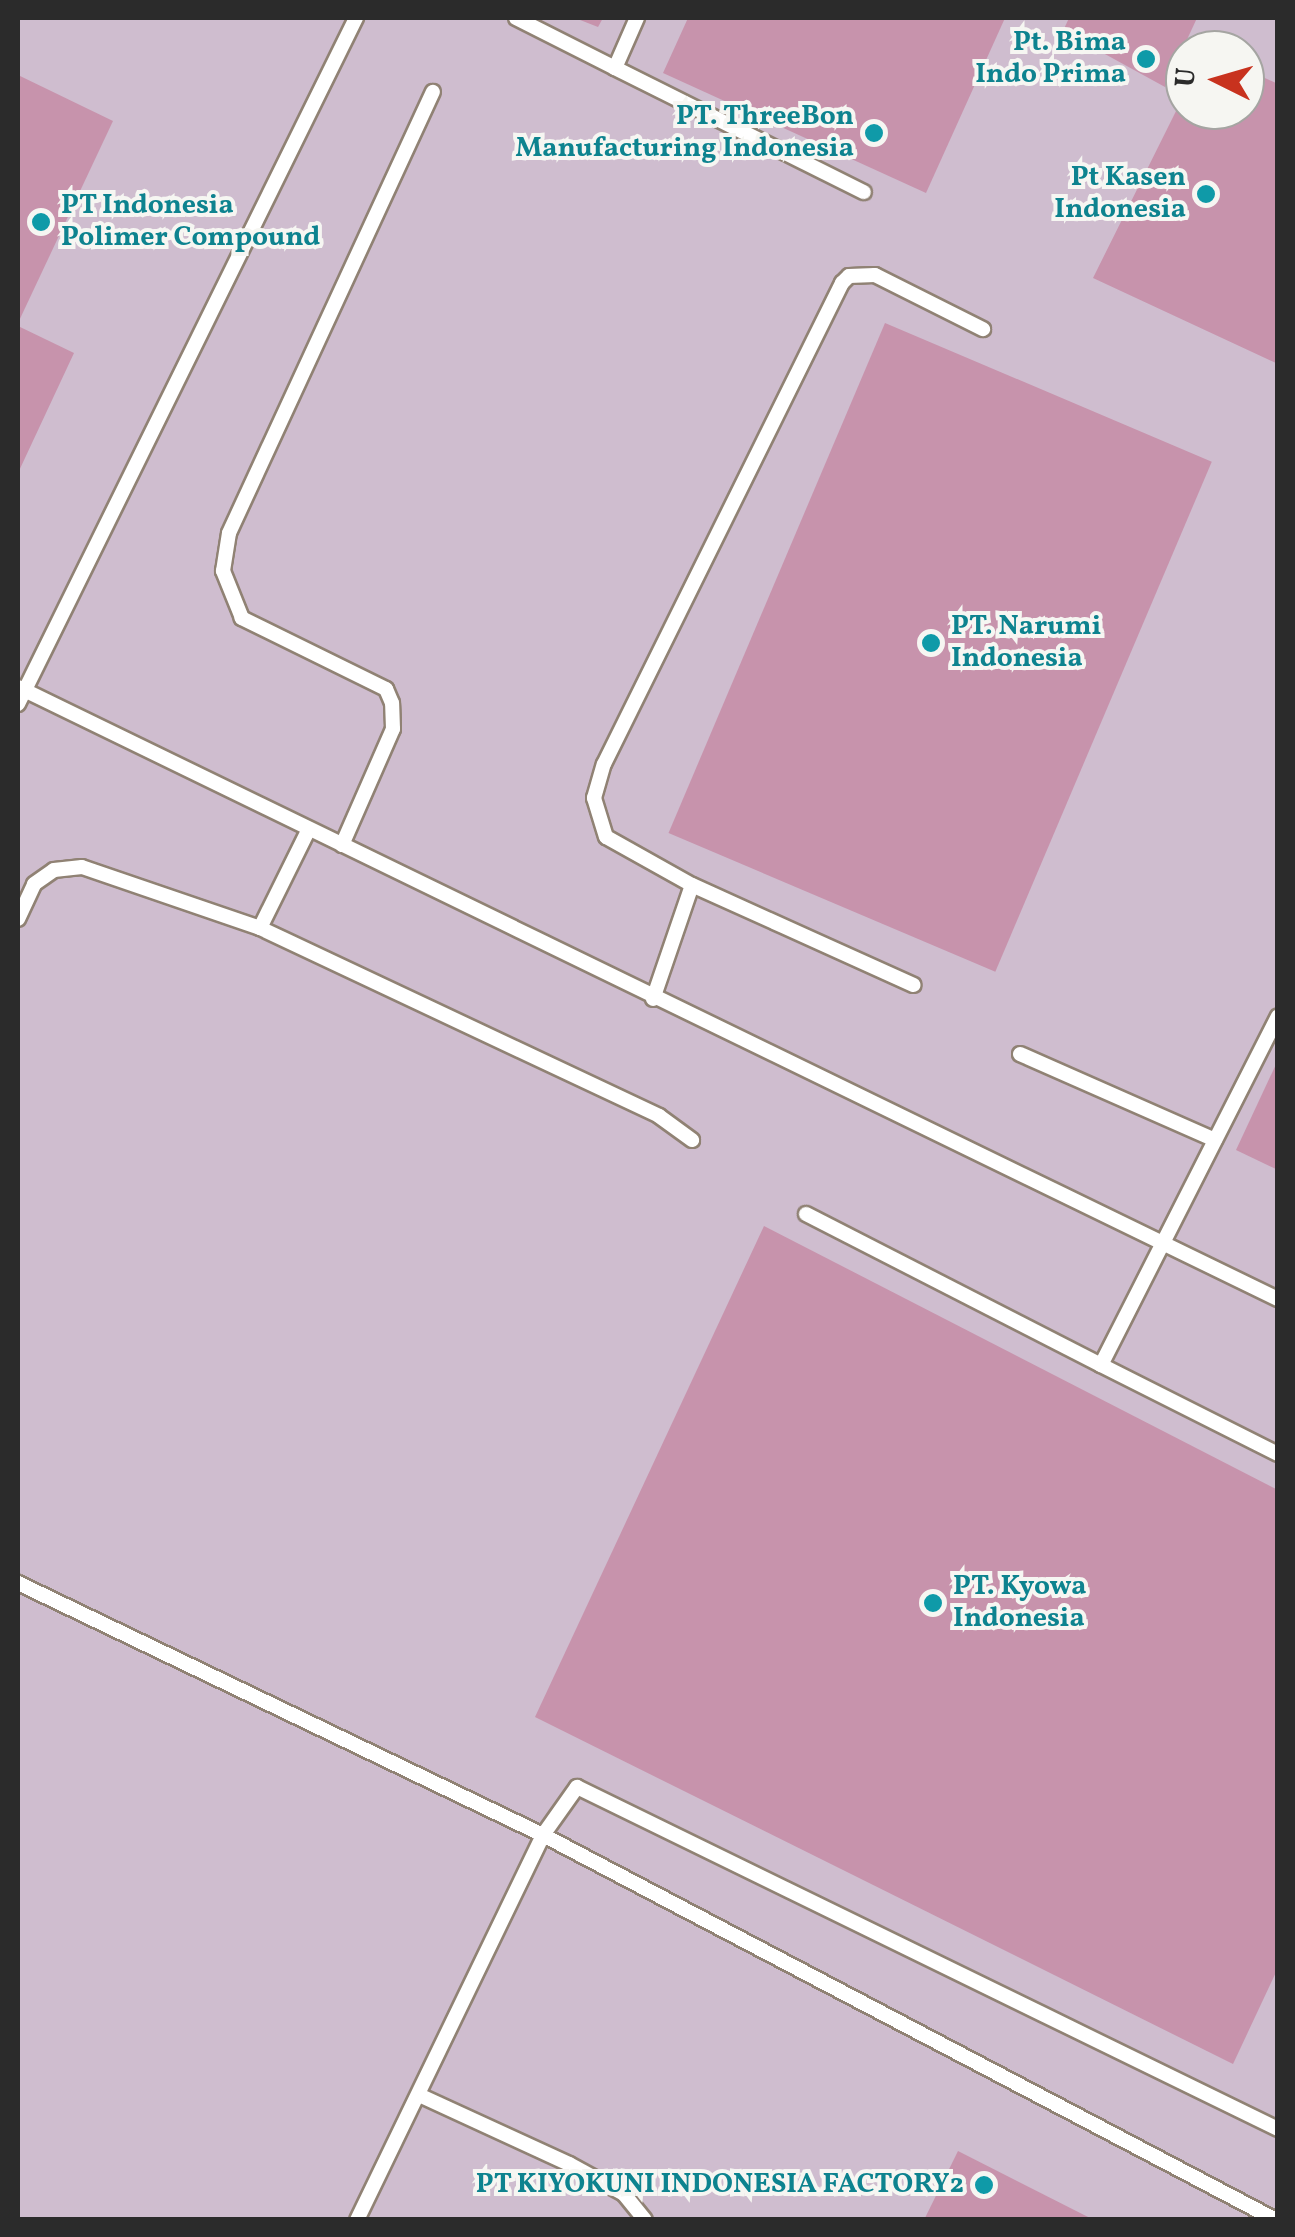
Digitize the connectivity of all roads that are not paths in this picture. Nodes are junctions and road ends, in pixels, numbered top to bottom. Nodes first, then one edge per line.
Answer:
1 (356, 18) edge
2 (516, 18) edge
3 (637, 18) edge
4 (615, 68) junction
5 (434, 92) dead end
6 (864, 192) dead end
7 (983, 329) dead end
8 (20, 694) edge
9 (309, 829) junction
10 (342, 845) junction
11 (692, 886) junction
12 (18, 919) edge
13 (260, 928) junction
14 (913, 985) dead end
15 (653, 999) junction
16 (1278, 1016) edge
17 (1020, 1054) dead end
18 (692, 1140) dead end
19 (1215, 1140) junction
20 (806, 1214) dead end
21 (1162, 1243) junction
22 (1278, 1299) edge
23 (1102, 1366) junction
24 (1278, 1454) edge
25 (18, 1582) edge
26 (543, 1835) junction
27 (418, 2095) junction
28 (1278, 2129) edge
29 (356, 2220) edge
30 (646, 2220) edge
31 (1276, 2220) edge

1 - 8 lane
2 - 4 lane
3 - 4 lane
4 - 6 lane
5 - 10 lane
7 - 11 lane
8 - 9 lane
9 - 10 lane
9 - 13 lane
10 - 15 lane
11 - 14 lane
11 - 15 lane
12 - 13 lane
13 - 18 lane
15 - 21 lane
16 - 19 lane
17 - 19 lane
19 - 21 lane
20 - 23 lane
21 - 22 lane
21 - 23 lane
23 - 24 lane
25 - 26 lane
26 - 27 lane
26 - 28 lane
26 - 31 lane
27 - 29 lane
27 - 30 lane

